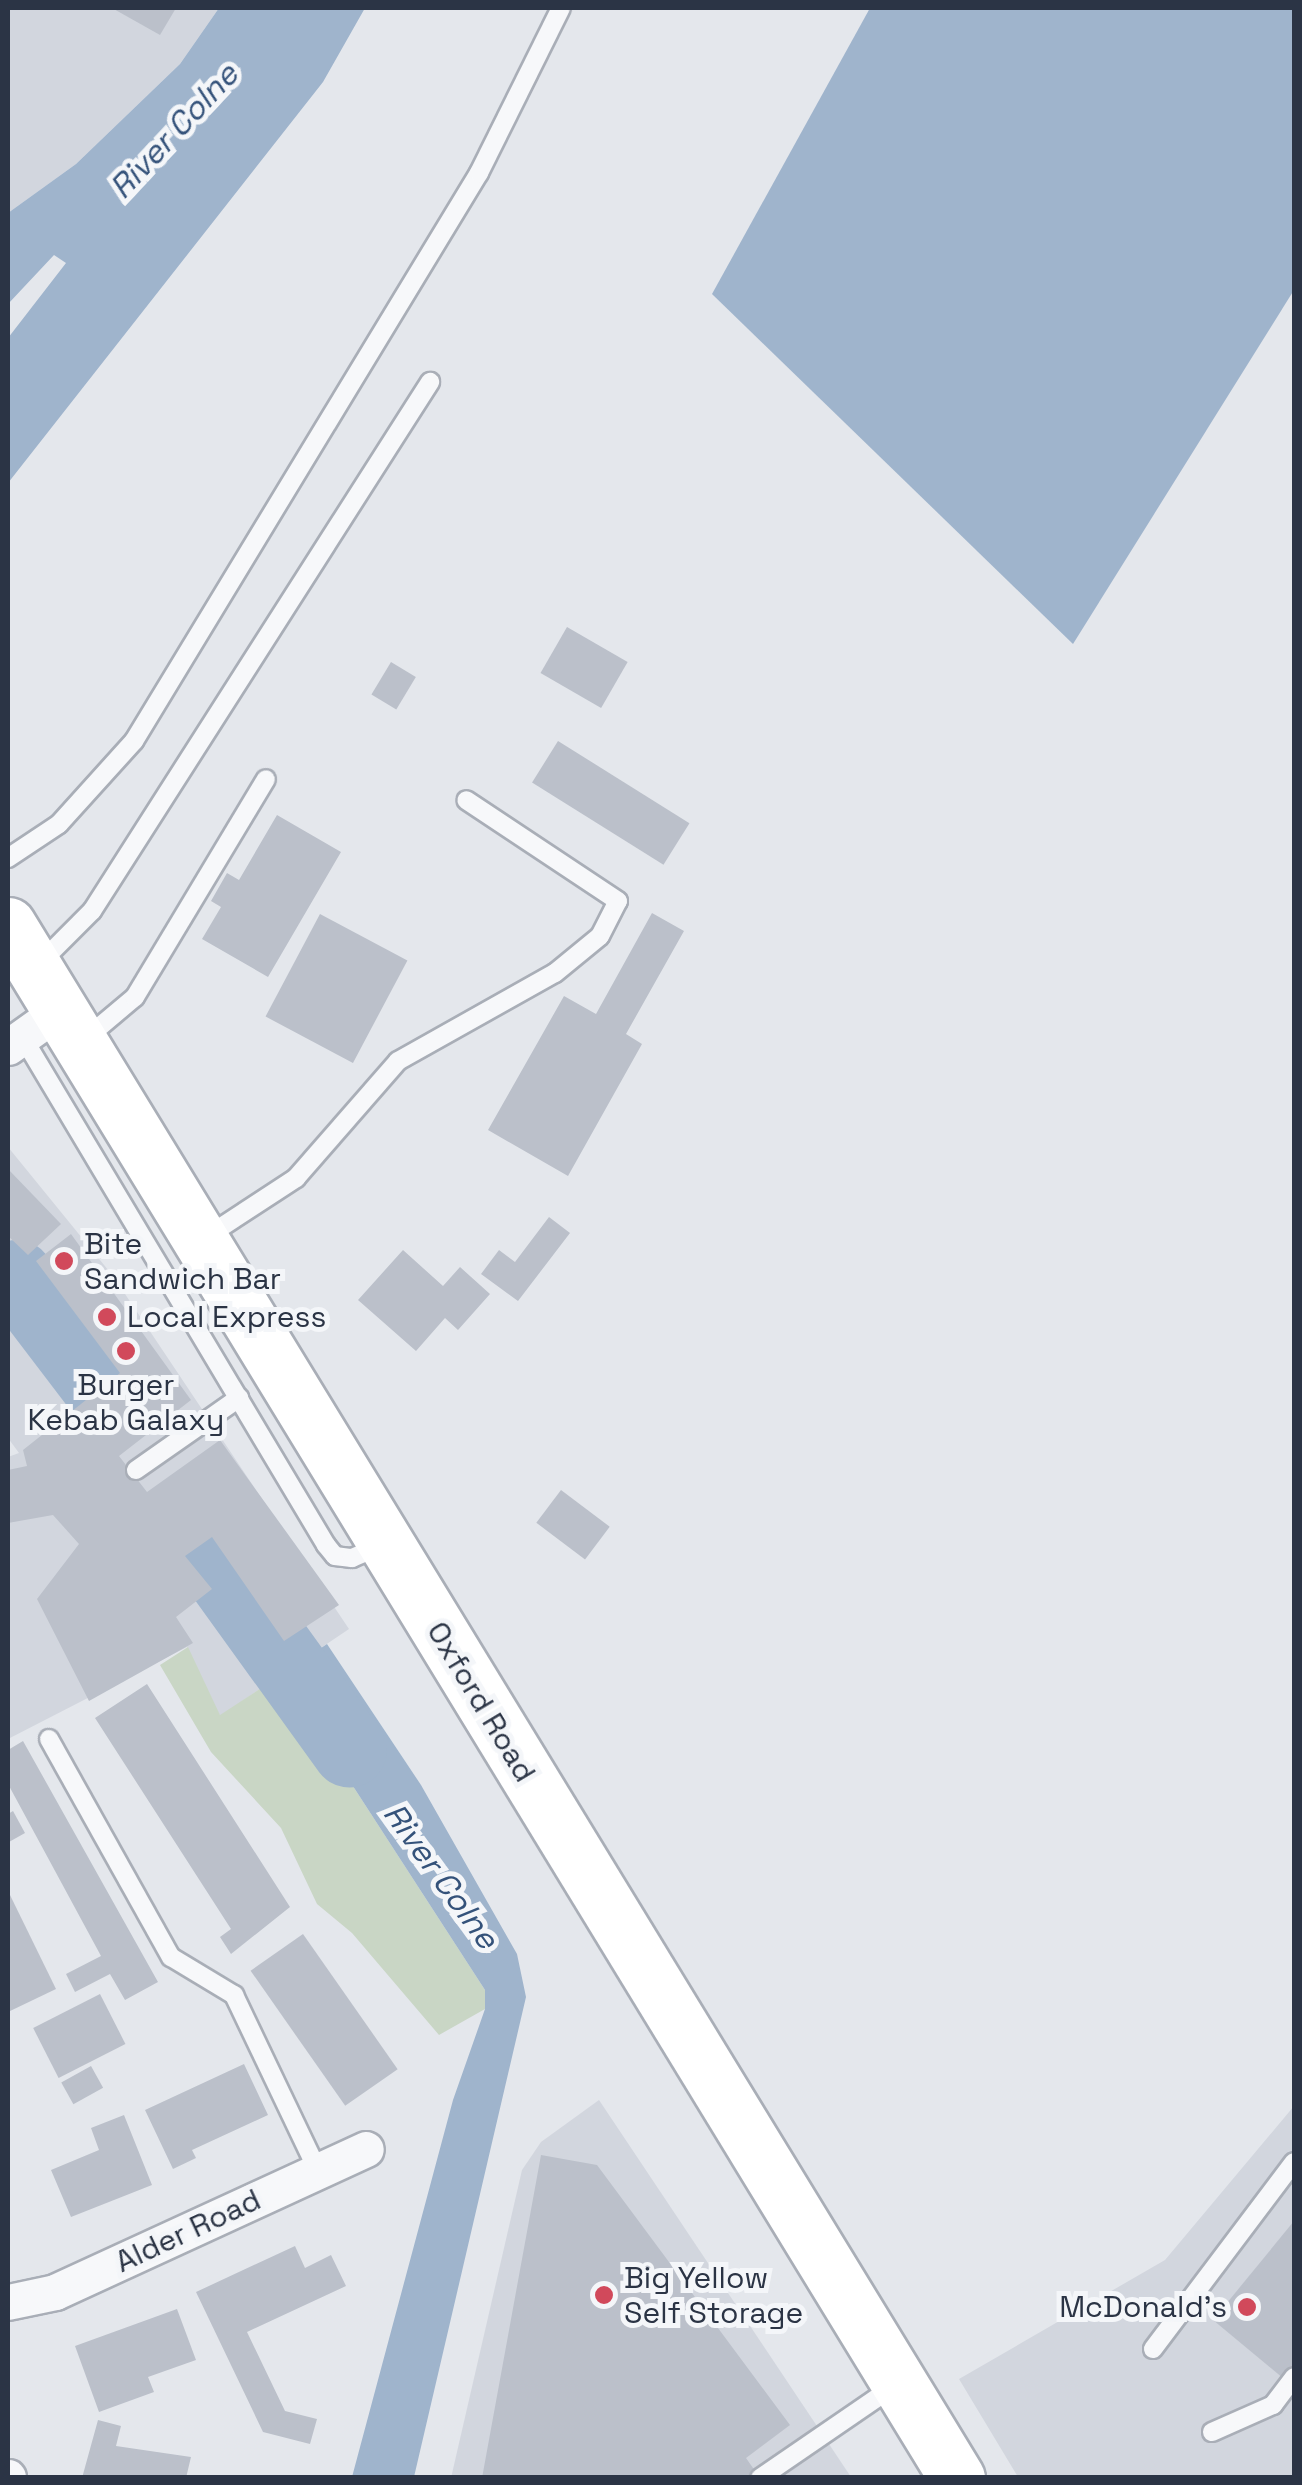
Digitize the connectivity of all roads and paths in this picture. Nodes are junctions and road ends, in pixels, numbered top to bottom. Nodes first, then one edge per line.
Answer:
1 (561, 8) edge
2 (430, 382) dead end
3 (266, 779) dead end
4 (466, 800) dead end
5 (8, 858) edge
6 (36, 1004) edge
7 (201, 1240) junction
8 (240, 1398) junction
9 (136, 1470) dead end
10 (386, 1544) junction
11 (49, 1739) dead end
12 (366, 2150) dead end
13 (1294, 2162) edge
14 (318, 2171) junction
15 (8, 2302) edge
16 (1153, 2348) dead end
17 (1294, 2378) edge
18 (900, 2382) junction
19 (1212, 2432) dead end
20 (760, 2478) edge
21 (957, 2478) edge

1 - 5 lane
2 - 6 lane
3 - 6 lane
4 - 7 lane
6 - 7 main road, Oxford Road
6 - 8 lane
7 - 10 main road, Oxford Road
8 - 9 lane
8 - 10 lane
10 - 18 main road, Oxford Road
11 - 14 lane
12 - 14 street, Alder Road
13 - 16 lane
14 - 15 street, Alder Road
17 - 19 lane
18 - 20 lane
18 - 21 main road, Oxford Road

